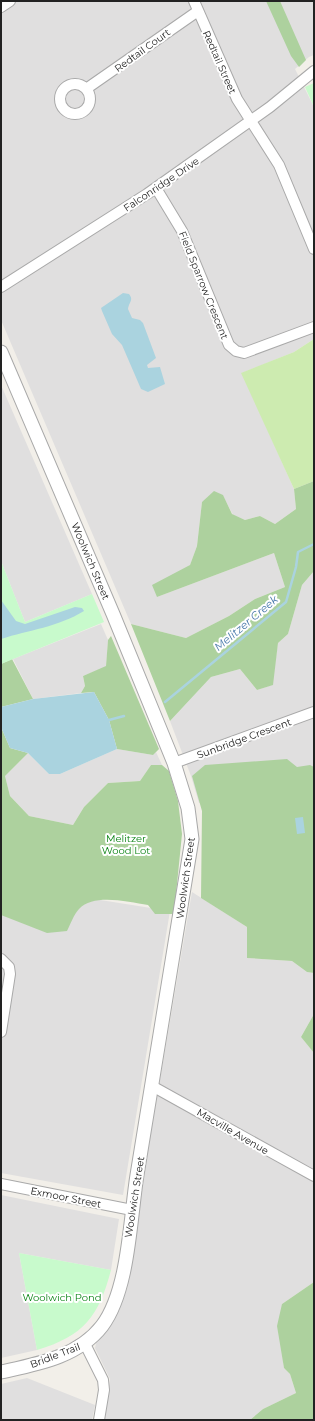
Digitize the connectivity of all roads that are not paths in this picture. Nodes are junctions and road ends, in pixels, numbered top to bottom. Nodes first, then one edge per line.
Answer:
1 (10, 1) edge
2 (196, 6) edge
3 (1, 7) edge
4 (314, 71) edge
5 (86, 89) dead end
6 (251, 121) junction
7 (156, 188) junction
8 (314, 249) edge
9 (1, 287) edge
10 (314, 327) edge
11 (1, 352) edge
12 (314, 712) edge
13 (174, 763) junction
14 (1, 959) edge
15 (1, 1032) edge
16 (152, 1086) junction
17 (314, 1176) edge
18 (1, 1184) edge
19 (132, 1210) junction
20 (85, 1344) junction
21 (1, 1372) edge
22 (99, 1420) edge

1 - 3 street
2 - 5 street, Redtail Court
2 - 6 street, Redtail Street
4 - 6 street, Falconridge Drive
6 - 7 street, Falconridge Drive
6 - 8 street
7 - 9 street, Falconridge Drive
7 - 10 street, Field Sparrow Crescent
11 - 13 street, Woolwich Street
12 - 13 street, Sunbridge Crescent
13 - 16 street, Woolwich Street
14 - 15 street
16 - 17 street, Macville Avenue
16 - 19 street, Woolwich Street
18 - 19 street, Exmoor Street
19 - 20 street, Woolwich Street
20 - 21 street, Bridle Trail
20 - 22 street

